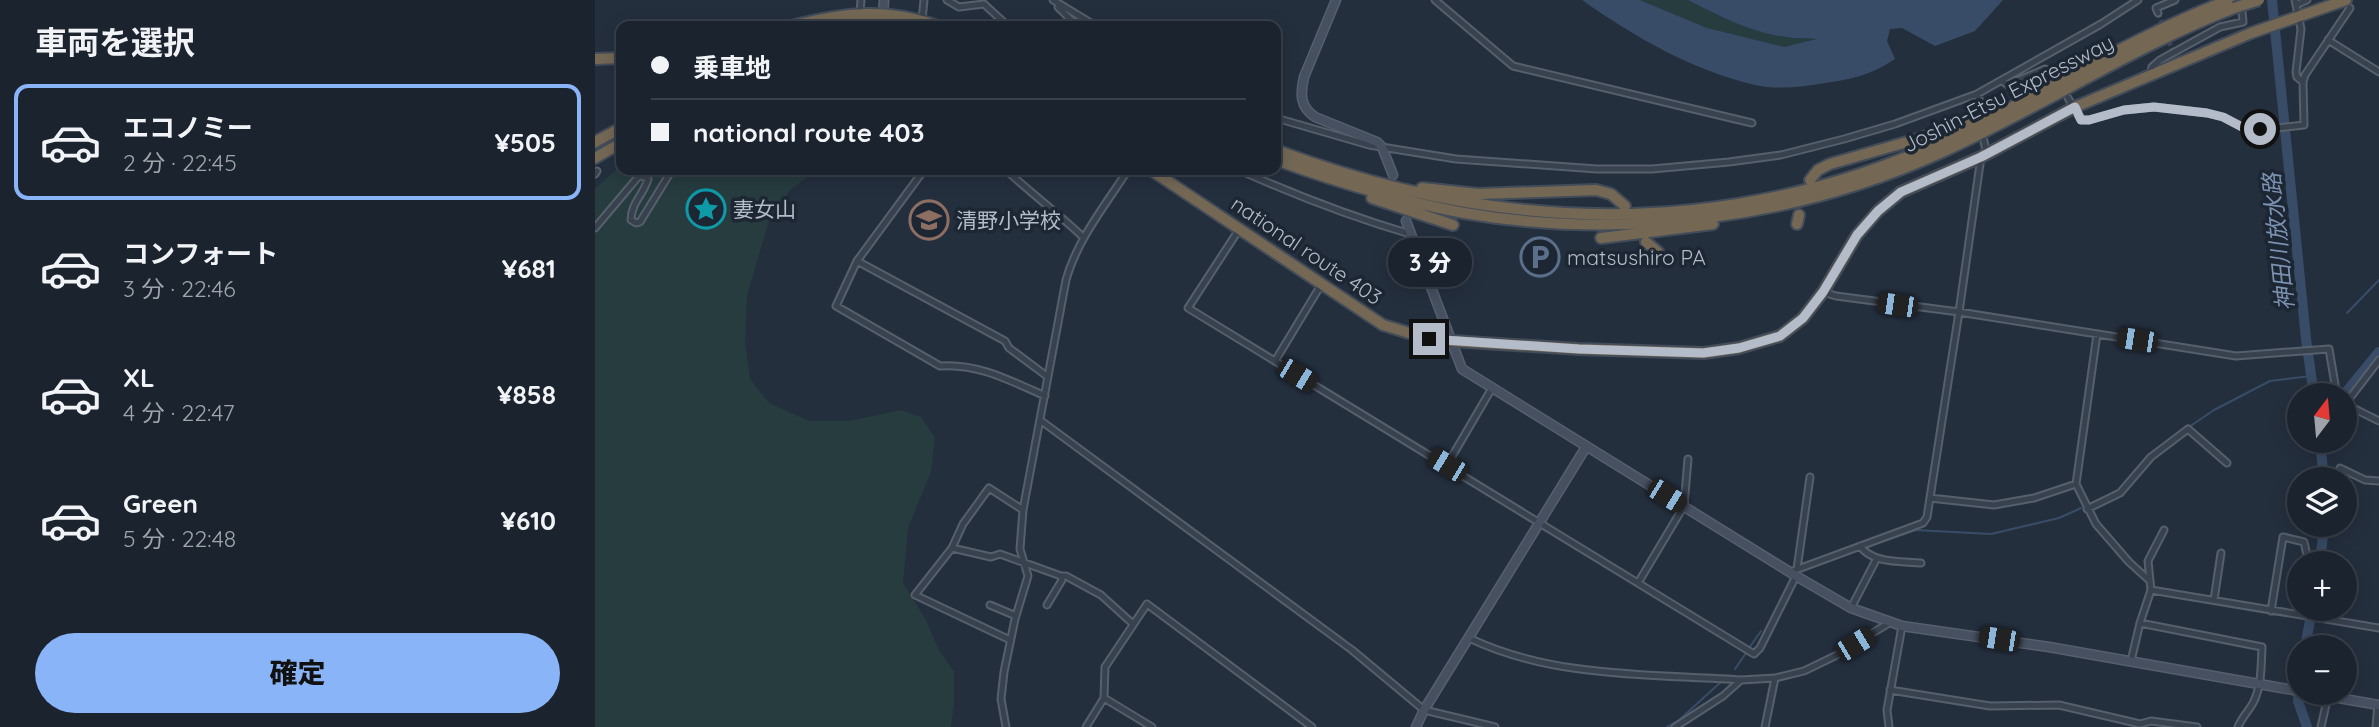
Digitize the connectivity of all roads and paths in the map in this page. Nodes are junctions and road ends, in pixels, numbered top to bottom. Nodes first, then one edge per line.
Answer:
1 (861, 0) edge
2 (884, 0) edge
3 (924, 0) edge
4 (947, 0) edge
5 (1052, 0) edge
6 (1336, 0) edge
7 (1434, 0) edge
8 (2138, 0) edge
9 (2175, 0) edge
10 (2259, 0) edge
11 (2307, 0) edge
12 (2235, 3) edge
13 (2341, 3) edge
14 (2295, 10) edge
15 (860, 12) junction
16 (2158, 13) dead end
17 (883, 14) junction
18 (842, 15) junction
19 (922, 20) joint
20 (814, 21) edge
21 (843, 21) edge
22 (1003, 21) edge
23 (1072, 21) edge
24 (1088, 21) edge
25 (2328, 40) junction
26 (2111, 53) junction
27 (616, 58) edge
28 (595, 59) edge
29 (2053, 72) dead end
30 (2379, 72) edge
31 (2150, 75) junction
32 (2002, 81) junction
33 (2303, 82) junction
34 (1977, 94) junction
35 (2072, 102) junction
36 (1983, 109) dead end
37 (1281, 120) edge
38 (1752, 123) dead end
39 (616, 131) edge
40 (1984, 141) dead end
41 (595, 142) edge
42 (616, 146) edge
43 (1382, 147) junction
44 (1281, 152) edge
45 (1981, 157) junction
46 (595, 158) edge
47 (1281, 163) edge
48 (1281, 163) edge
49 (1314, 163) junction
50 (669, 175) edge
51 (920, 175) edge
52 (1011, 175) edge
53 (1125, 175) edge
54 (1159, 175) edge
55 (1250, 175) edge
56 (1393, 175) dead end
57 (1810, 180) dead end
58 (1823, 195) junction
59 (1625, 206) dead end
60 (1406, 221) dead end
61 (1453, 225) dead end
62 (595, 228) edge
63 (1240, 228) junction
64 (1410, 234) junction
65 (1084, 238) junction
66 (1601, 238) dead end
67 (1646, 242) dead end
68 (1658, 252) dead end
69 (857, 261) junction
70 (1321, 285) junction
71 (1823, 292) junction
72 (1959, 313) junction
73 (2097, 334) junction
74 (1452, 341) junction
75 (2379, 360) edge
76 (1275, 361) junction
77 (1048, 377) junction
78 (2335, 383) edge
79 (1492, 388) junction
80 (2357, 388) edge
81 (1045, 396) junction
82 (2357, 409) edge
83 (1040, 420) junction
84 (2379, 421) edge
85 (1586, 447) junction
86 (1688, 459) dead end
87 (2227, 463) dead end
88 (1447, 465) junction
89 (2357, 476) edge
90 (1810, 477) dead end
91 (2379, 481) edge
92 (2075, 484) junction
93 (1930, 498) junction
94 (1684, 506) junction
95 (2087, 509) junction
96 (1023, 510) junction
97 (1541, 522) junction
98 (2164, 530) dead end
99 (1860, 546) junction
100 (952, 548) junction
101 (2306, 551) edge
102 (2221, 553) dead end
103 (1877, 558) junction
104 (1921, 563) dead end
105 (1024, 564) junction
106 (1794, 572) junction
107 (1061, 576) junction
108 (2150, 581) junction
109 (1638, 583) junction
110 (2151, 590) junction
111 (2214, 600) junction
112 (991, 605) dead end
113 (1047, 605) dead end
114 (1851, 608) junction
115 (2271, 611) junction
116 (1016, 615) junction
117 (1889, 623) junction
118 (2140, 623) junction
119 (1133, 624) junction
120 (1902, 626) junction
121 (2379, 628) edge
122 (1469, 638) junction
123 (1010, 640) junction
124 (2131, 661) junction
125 (1775, 678) junction
126 (1741, 680) junction
127 (2260, 684) junction
128 (2287, 689) edge
129 (1890, 690) junction
130 (1104, 698) junction
131 (2357, 701) edge
132 (2326, 705) edge
133 (2379, 705) edge
134 (1424, 710) junction
135 (2140, 725) edge
136 (1006, 727) edge
137 (1086, 727) edge
138 (1152, 727) edge
139 (1311, 727) edge
140 (1416, 727) edge
141 (1495, 727) edge
142 (1675, 727) edge
143 (1765, 727) edge
144 (1889, 727) edge
145 (2197, 727) edge
146 (2238, 727) edge
147 (2321, 727) edge
148 (2376, 727) edge

1 - 15 street
2 - 17 street
3 - 19 street
4 - 22 street
5 - 23 street
5 - 24 street
6 - 43 street
7 - 38 street
8 - 32 street
9 - 16 street
10 - 12 highway, Joshin-Etsu Expressway, bridge
11 - 14 street
12 - 26 highway, Joshin-Etsu Expressway
12 - 31 street
12 - 58 highway, Joshin-Etsu Expressway
13 - 14 highway, national route 403
13 - 25 street
14 - 31 highway, national route 403
14 - 33 street
15 - 17 highway
15 - 18 highway
17 - 19 highway
18 - 20 highway
18 - 21 street
25 - 30 street
25 - 33 street
26 - 49 highway, Joshin-Etsu Expressway
26 - 57 highway
27 - 28 highway
29 - 32 street
31 - 35 highway, national route 403
32 - 34 street
33 - 35 street
34 - 36 street
34 - 43 street
35 - 45 highway, national route 403
37 - 43 street
39 - 41 highway
40 - 45 street
42 - 46 highway
43 - 56 street
44 - 49 highway, Joshin-Etsu Expressway
45 - 71 highway, national route 403
45 - 72 street
47 - 58 highway, Joshin-Etsu Expressway
48 - 61 highway
49 - 59 highway
50 - 62 street
51 - 69 street
52 - 65 street
53 - 65 street
54 - 63 highway, national route 403
55 - 64 street
58 - 66 highway
60 - 64 street
63 - 70 highway, national route 403
63 - 76 street
64 - 74 street
65 - 77 street
67 - 68 highway
69 - 77 street
69 - 81 street
70 - 74 highway, national route 403
70 - 76 street
71 - 72 street
71 - 74 highway, national route 403
72 - 73 street
72 - 93 street
73 - 78 street
73 - 92 street
74 - 79 street
75 - 80 street
76 - 88 street
77 - 81 street
79 - 85 street
79 - 88 street
81 - 83 street
82 - 84 street
83 - 96 street
83 - 134 street
85 - 94 street
85 - 97 street
86 - 94 street
87 - 95 street
88 - 97 street
89 - 91 street
90 - 106 street
92 - 93 street
92 - 95 street
93 - 99 street
94 - 106 street
94 - 109 street
95 - 108 street
96 - 100 street
96 - 105 street
97 - 109 street
97 - 122 street
98 - 108 street
99 - 103 street
99 - 106 street
100 - 105 street
100 - 123 street
101 - 115 street
102 - 111 street
103 - 104 street
103 - 114 street
105 - 107 street
105 - 116 street
106 - 109 street
106 - 114 street
107 - 113 street
107 - 119 street
108 - 110 street
110 - 111 street
110 - 118 street
111 - 115 street
112 - 116 street
114 - 117 street
115 - 121 street
116 - 123 street
117 - 120 street
117 - 125 street
118 - 124 street
118 - 127 street
119 - 130 street
119 - 139 street
120 - 124 street
120 - 129 street
122 - 126 street
122 - 134 street
123 - 136 street
124 - 127 street
125 - 126 street
125 - 143 street
126 - 142 street
127 - 128 street
127 - 146 street
129 - 135 street
129 - 144 street
130 - 137 street
130 - 138 street
131 - 133 street
132 - 147 street
133 - 148 street
134 - 140 street
134 - 141 street
135 - 145 street

